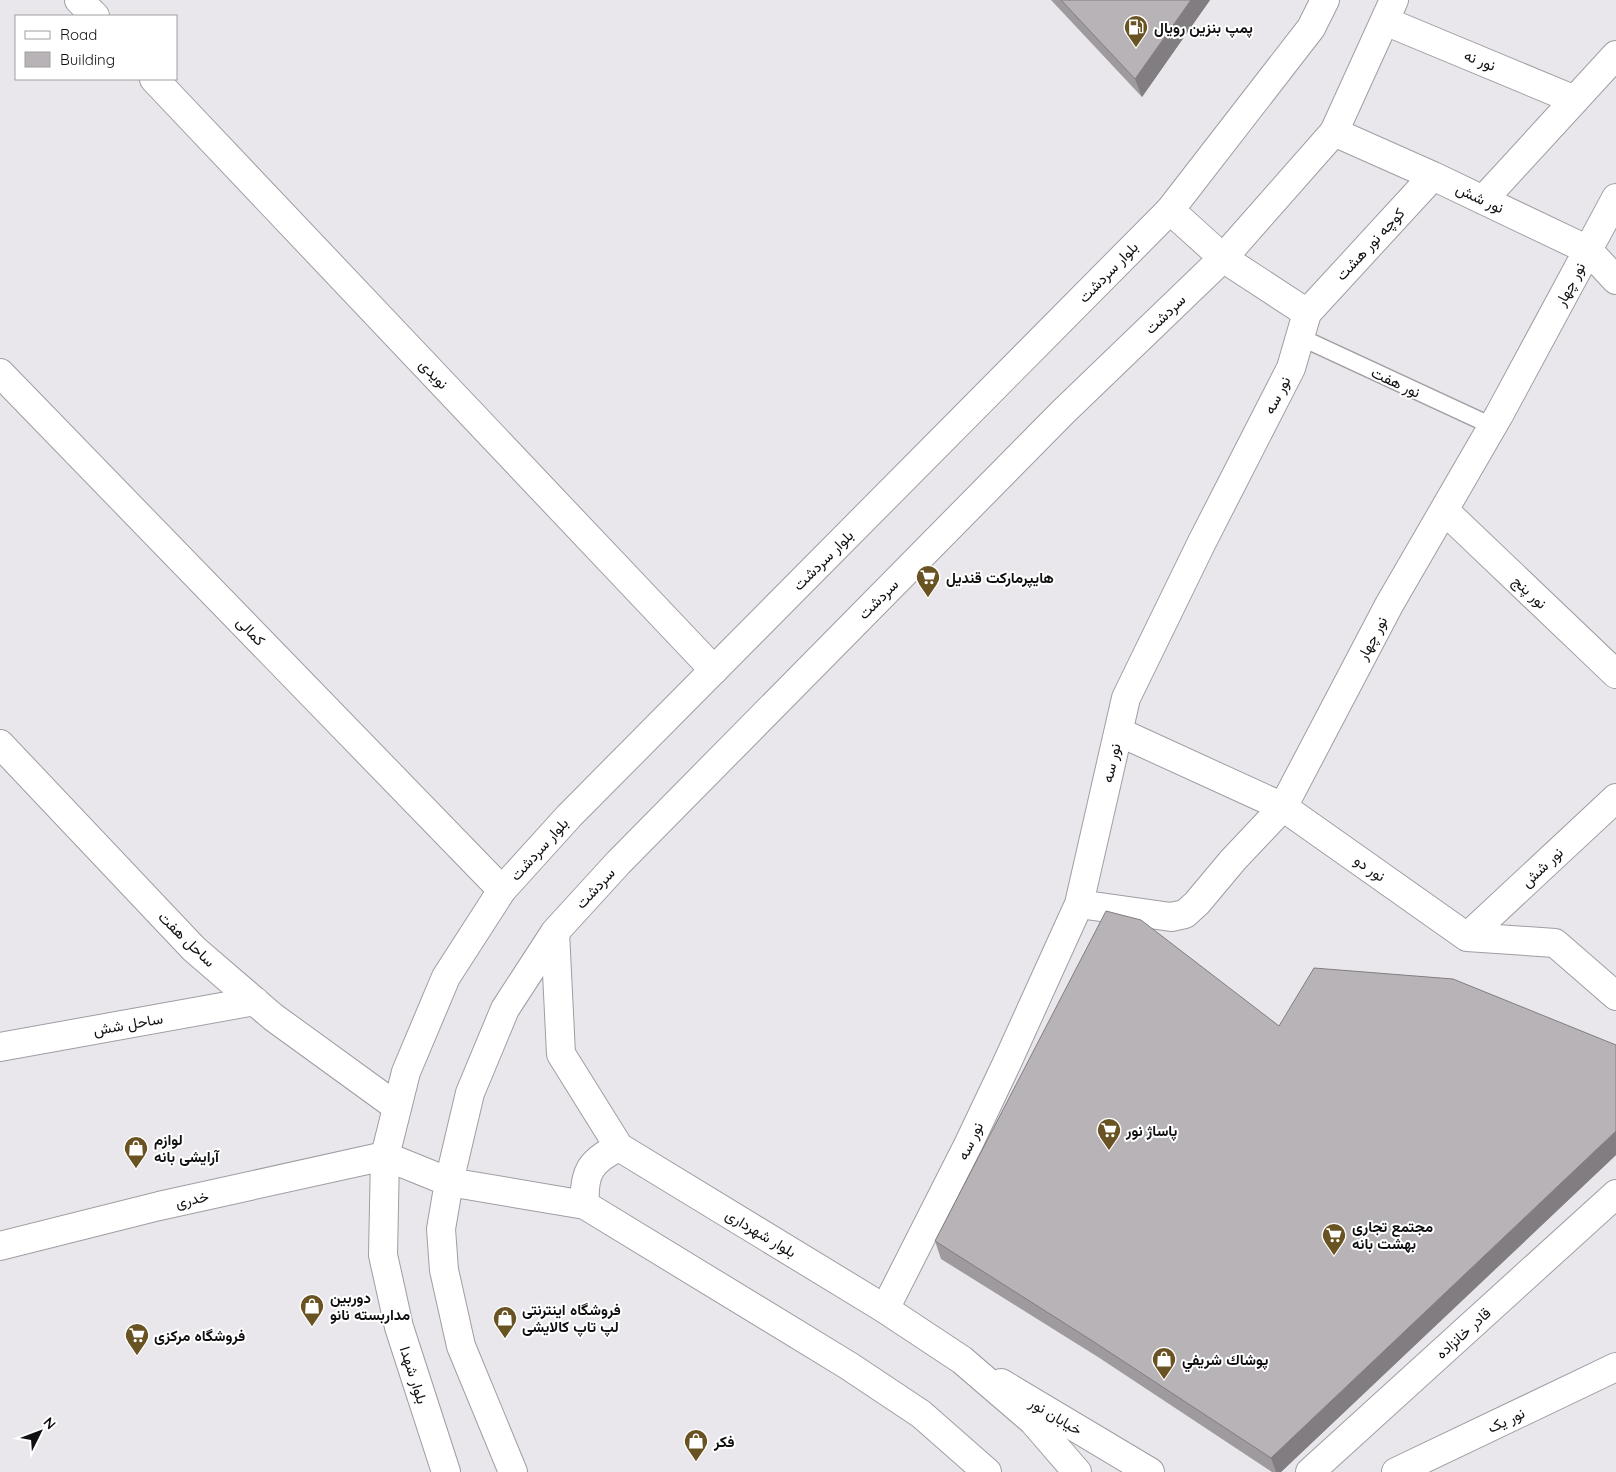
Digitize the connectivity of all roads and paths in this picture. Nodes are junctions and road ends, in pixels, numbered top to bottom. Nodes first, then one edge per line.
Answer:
1 (79, 0) edge
2 (1325, 0) edge
3 (1390, 11) edge
4 (94, 15) edge
5 (1616, 55) edge
6 (155, 80) edge
7 (1575, 100) junction
8 (1334, 132) junction
9 (1432, 176) junction
10 (1616, 198) edge
11 (1483, 200) junction
12 (1170, 210) junction
13 (1588, 250) junction
14 (1223, 258) junction
15 (1616, 280) edge
16 (1303, 325) junction
17 (0, 373) edge
18 (1492, 426) junction
19 (1444, 510) junction
20 (714, 670) junction
21 (1616, 674) edge
22 (1119, 732) junction
23 (0, 744) edge
24 (1616, 798) edge
25 (1283, 807) junction
26 (502, 890) junction
27 (1079, 904) junction
28 (555, 932) junction
29 (1467, 937) junction
30 (1616, 996) edge
31 (255, 1001) junction
32 (0, 1046) edge
33 (397, 1108) junction
34 (619, 1147) junction
35 (385, 1156) junction
36 (449, 1182) junction
37 (1616, 1194) edge
38 (585, 1205) junction
39 (0, 1246) edge
40 (885, 1309) junction
41 (962, 1360) junction
42 (1616, 1367) edge
43 (985, 1471) edge
44 (446, 1472) edge
45 (512, 1472) edge
46 (1077, 1472) edge
47 (1150, 1472) edge
48 (1310, 1472) edge
49 (1396, 1472) edge

1 - 4 street
2 - 12 street, بلوار سردشت
3 - 7 street, نور نه
3 - 8 street, سردشت
5 - 7 street
6 - 20 street, نویدی
7 - 11 street
8 - 9 street, نور شش
8 - 14 street, سردشت
9 - 11 street, نور شش
9 - 16 street, کوچه نور هشت
10 - 13 street, نور چهار
11 - 13 street, نور شش
12 - 14 street
12 - 20 street, بلوار سردشت
13 - 15 street, نور شش
13 - 18 street, نور چهار
14 - 16 street
14 - 28 street, سردشت
16 - 18 lane, نور هفت
16 - 22 street, نور سه
17 - 26 street, کمالی
18 - 19 street, نور چهار
19 - 21 street, نور پنج
19 - 25 street, نور چهار
20 - 26 street, بلوار سردشت
22 - 25 street, نور دو
22 - 27 street, نور سه
23 - 31 street, ساحل هفت
24 - 29 street, نور شش
25 - 27 street, نور چهار
25 - 29 street, نور دو
26 - 33 street, بلوار سردشت
27 - 40 street, نور سه
28 - 34 street, بلوار شهرداری
28 - 36 street, سردشت
29 - 30 street
31 - 32 street, ساحل شش
31 - 33 street, ساحل هفت
33 - 35 street, بلوار سردشت
34 - 38 street
34 - 40 street, بلوار شهرداری
35 - 36 street
35 - 39 street, خدری
35 - 44 street, بلوار شهدا
36 - 38 street
36 - 45 street
37 - 48 street, قادر خانزاده
38 - 43 street
40 - 41 street, بلوار شهرداری
41 - 46 street, بلوار شهرداری
41 - 47 street, خیابان نور
42 - 49 street, نور یک

